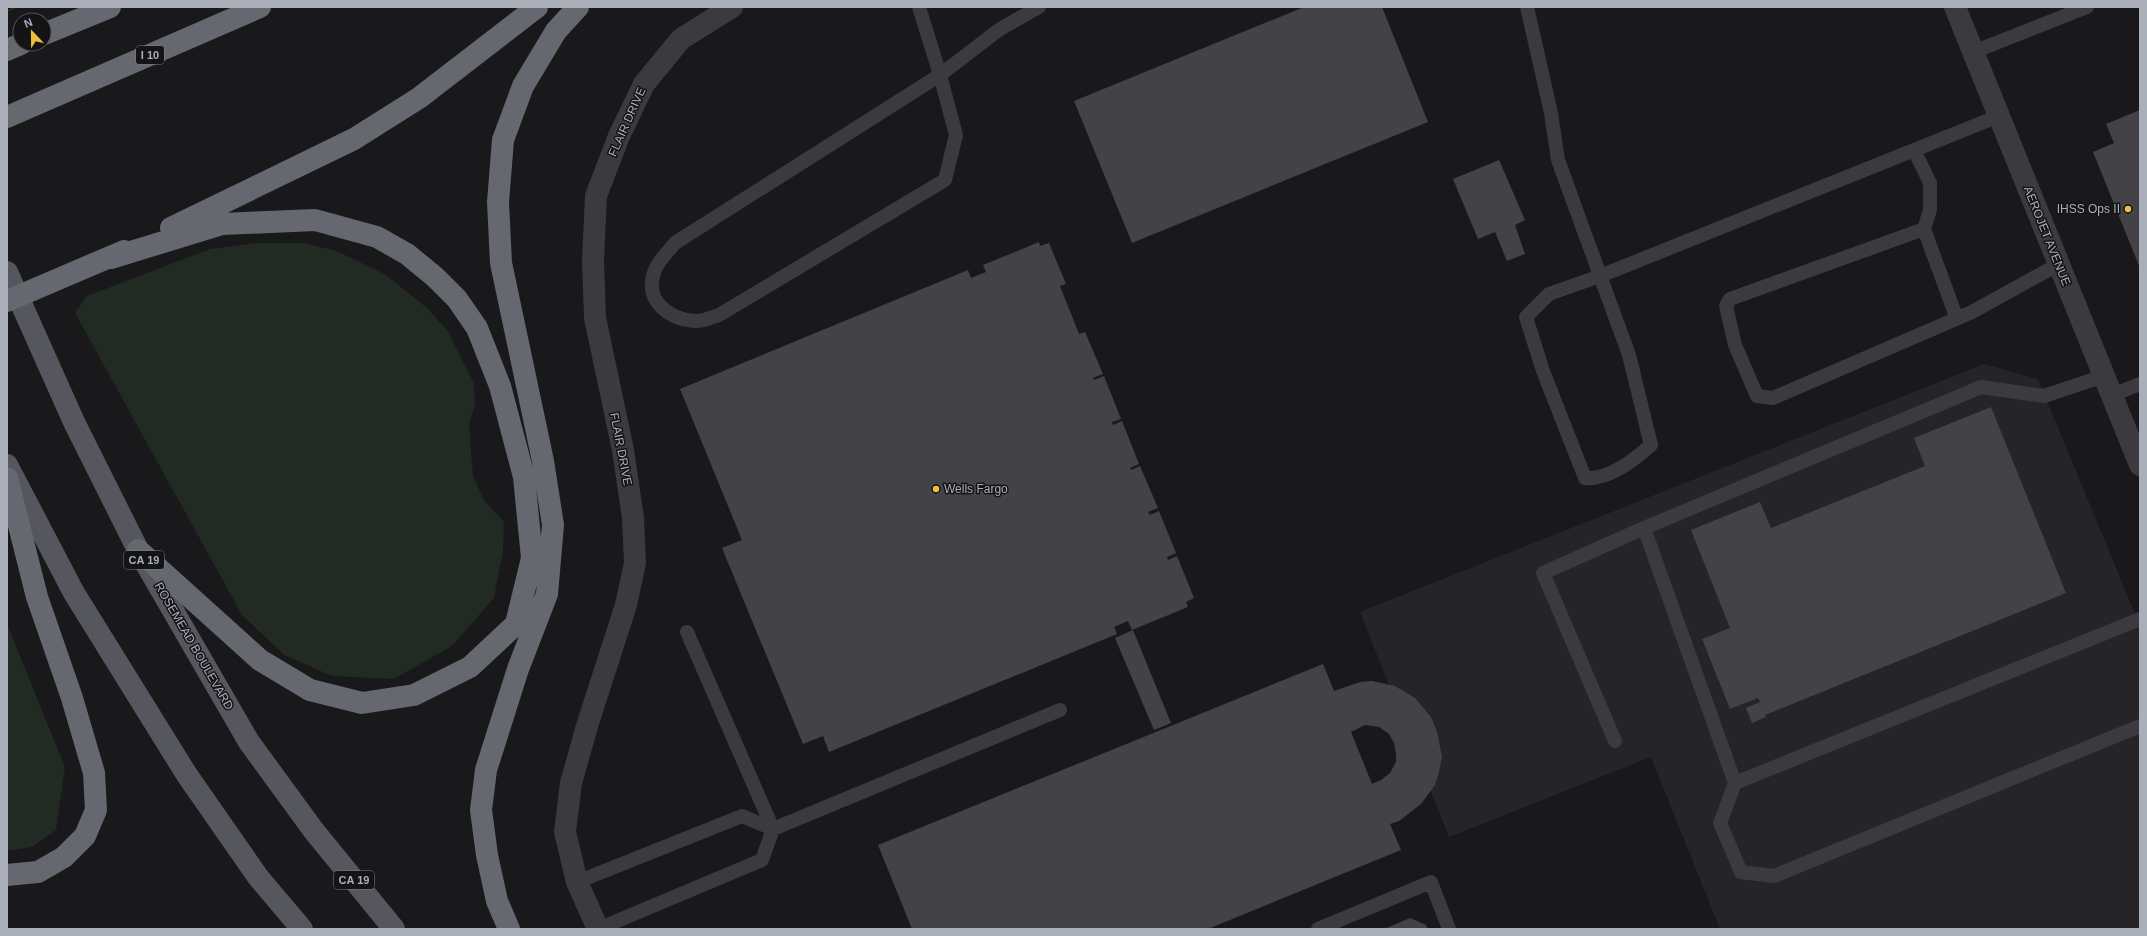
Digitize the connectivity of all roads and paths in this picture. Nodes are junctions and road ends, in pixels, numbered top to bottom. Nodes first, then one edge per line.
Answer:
1 (110, 7) edge
2 (260, 7) edge
3 (536, 7) edge
4 (578, 7) edge
5 (732, 7) edge
6 (919, 7) edge
7 (1039, 7) edge
8 (1527, 7) edge
9 (1955, 7) edge
10 (2087, 7) edge
11 (52, 31) edge
12 (1973, 52) junction
13 (940, 75) junction
14 (1999, 116) junction
15 (7, 117) edge
16 (1914, 150) junction
17 (1924, 230) junction
18 (111, 258) junction
19 (2059, 264) junction
20 (7, 272) edge
21 (1600, 276) junction
22 (7, 301) edge
23 (1957, 319) junction
24 (2140, 384) edge
25 (2108, 386) junction
26 (2140, 465) edge
27 (7, 466) edge
28 (7, 478) edge
29 (1644, 528) junction
30 (138, 550) junction
31 (2140, 619) edge
32 (686, 632) dead end
33 (1060, 710) dead end
34 (2140, 726) edge
35 (1615, 740) dead end
36 (1735, 783) junction
37 (773, 829) junction
38 (7, 875) edge
39 (577, 882) junction
40 (302, 929) edge
41 (394, 929) edge
42 (509, 929) edge
43 (598, 929) edge
44 (1318, 929) edge
45 (1449, 929) edge

1 - 11 highway
2 - 15 highway, I 10
3 - 18 highway
4 - 42 highway
5 - 39 street, FLAIR DRIVE
6 - 13 lane
7 - 13 lane
8 - 21 lane
9 - 12 street, AEROJET AVENUE
10 - 12 lane
12 - 14 street, AEROJET AVENUE
13 - 13 lane
14 - 16 lane
14 - 19 street, AEROJET AVENUE
16 - 17 lane
16 - 21 lane
17 - 23 lane
17 - 23 lane
18 - 22 highway
18 - 30 highway
19 - 23 lane
19 - 25 street, AEROJET AVENUE
20 - 30 main road, ROSEMEAD BOULEVARD / CA 19
21 - 21 lane
24 - 25 lane
25 - 26 street, AEROJET AVENUE
25 - 29 lane
27 - 40 main road
28 - 38 highway
29 - 35 lane
29 - 36 lane
30 - 41 main road, ROSEMEAD BOULEVARD / CA 19
31 - 36 lane
32 - 37 lane
33 - 37 lane
34 - 36 lane
37 - 39 lane
37 - 43 lane
39 - 43 street, FLAIR DRIVE
44 - 45 lane

